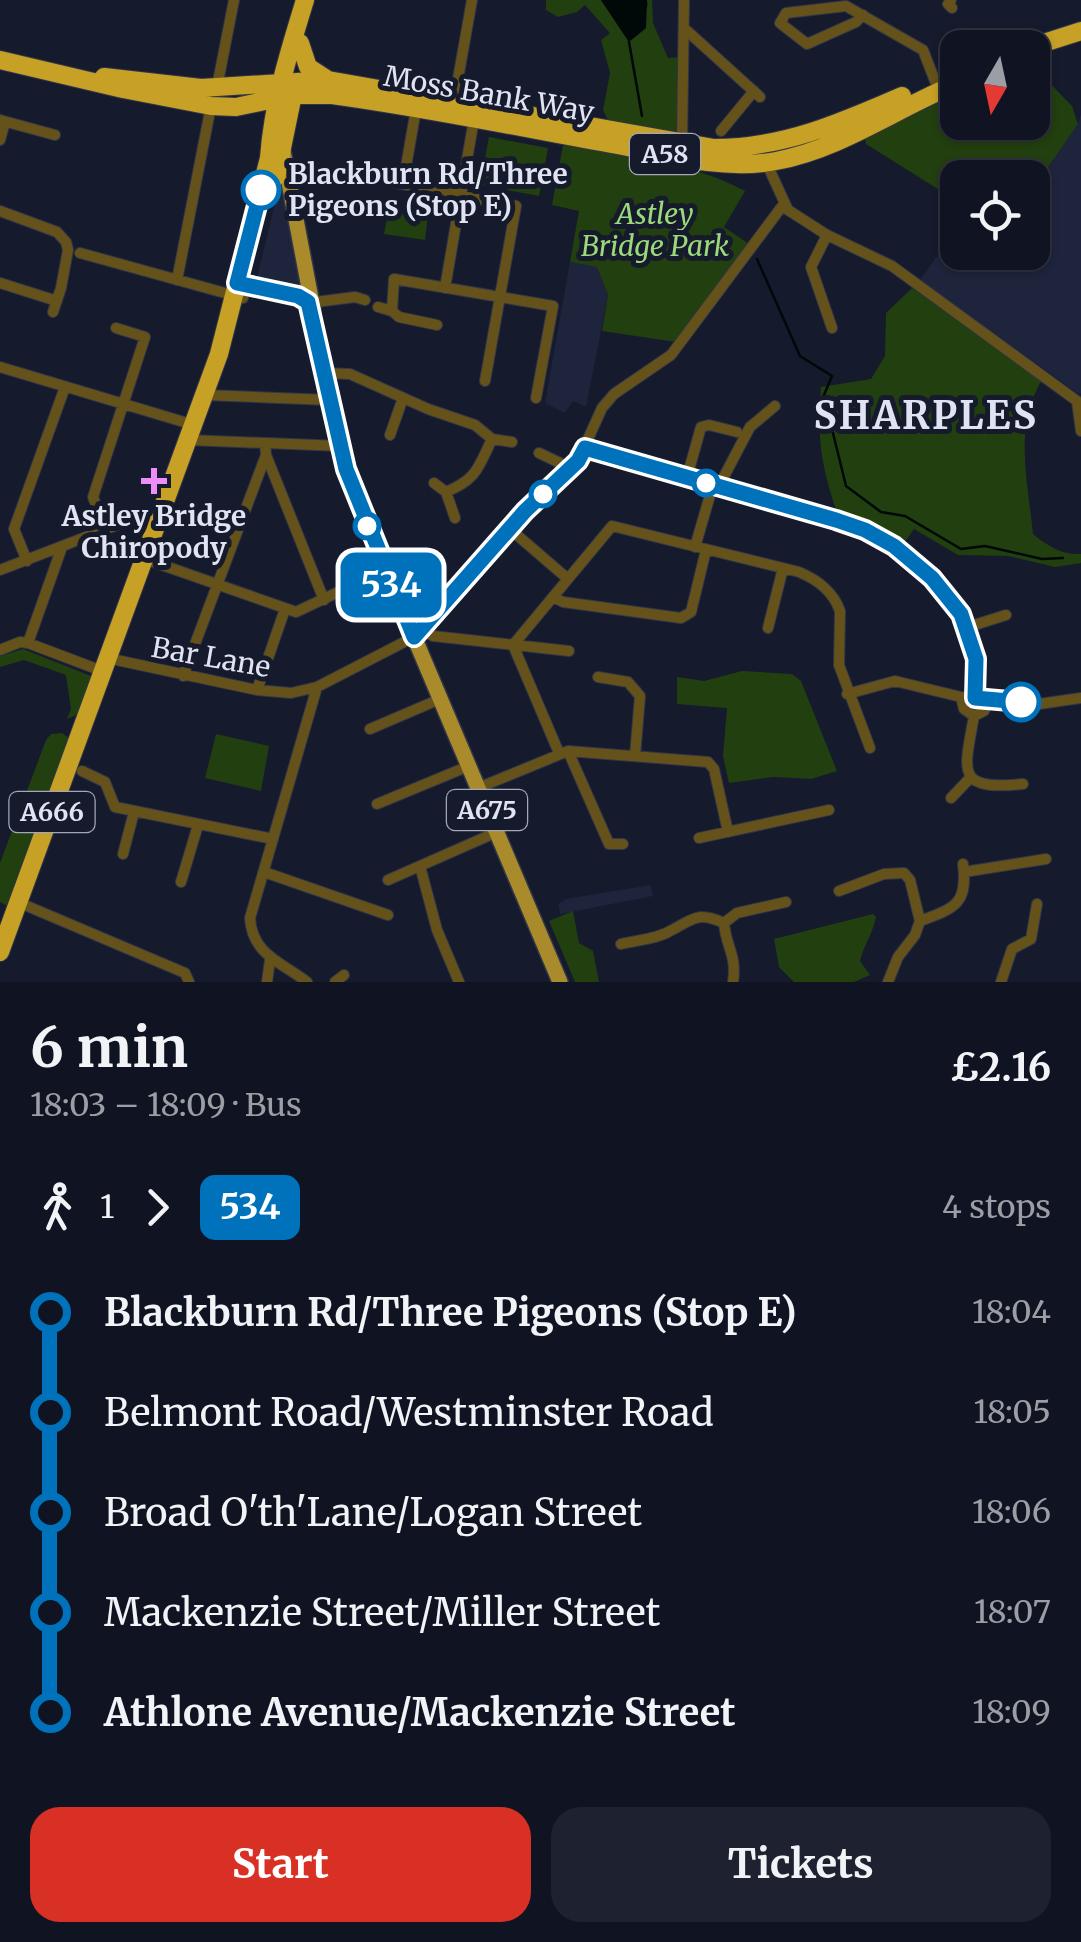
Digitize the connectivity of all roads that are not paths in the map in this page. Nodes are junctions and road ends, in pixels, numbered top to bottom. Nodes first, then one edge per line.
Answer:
1 (234, 0) edge
2 (306, 0) edge
3 (472, 0) edge
4 (684, 0) edge
5 (863, 15) junction
6 (685, 29) junction
7 (1081, 31) edge
8 (1050, 41) edge
9 (1081, 42) edge
10 (300, 43) junction
11 (1050, 51) edge
12 (0, 60) edge
13 (940, 79) edge
14 (328, 80) junction
15 (935, 81) junction
16 (287, 91) junction
17 (940, 91) edge
18 (214, 97) junction
19 (236, 107) junction
20 (416, 109) junction
21 (453, 109) junction
22 (474, 119) junction
23 (3, 121) edge
24 (721, 131) dead end
25 (271, 132) junction
26 (55, 136) dead end
27 (0, 140) edge
28 (682, 144) junction
29 (771, 153) junction
30 (276, 154) junction
31 (302, 167) dead end
32 (403, 184) junction
33 (461, 195) junction
34 (783, 205) junction
35 (0, 211) edge
36 (827, 234) junction
37 (86, 270) dead end
38 (177, 280) junction
39 (0, 282) edge
40 (445, 288) junction
41 (240, 291) junction
42 (500, 297) junction
43 (308, 300) junction
44 (365, 300) dead end
45 (378, 307) dead end
46 (392, 311) junction
47 (437, 325) dead end
48 (116, 328) dead end
49 (832, 328) dead end
50 (3, 368) edge
51 (323, 373) junction
52 (486, 381) dead end
53 (0, 384) edge
54 (66, 387) junction
55 (204, 395) junction
56 (403, 398) junction
57 (536, 398) dead end
58 (328, 400) junction
59 (1079, 400) edge
60 (125, 404) junction
61 (776, 406) dead end
62 (1081, 431) edge
63 (737, 432) dead end
64 (191, 433) junction
65 (389, 438) dead end
66 (492, 439) junction
67 (512, 442) dead end
68 (340, 446) junction
69 (585, 448) junction
70 (266, 449) junction
71 (539, 453) dead end
72 (568, 472) junction
73 (687, 477) junction
74 (434, 483) dead end
75 (716, 486) junction
76 (446, 492) junction
77 (160, 518) junction
78 (456, 518) dead end
79 (105, 529) junction
80 (510, 529) junction
81 (62, 547) junction
82 (701, 549) junction
83 (145, 560) junction
84 (27, 561) junction
85 (783, 568) junction
86 (0, 570) edge
87 (385, 570) junction
88 (568, 579) junction
89 (218, 586) junction
90 (553, 597) junction
91 (324, 600) junction
92 (285, 609) junction
93 (1006, 614) dead end
94 (968, 627) junction
95 (768, 628) dead end
96 (419, 633) junction
97 (28, 643) junction
98 (513, 646) junction
99 (0, 650) edge
100 (569, 651) dead end
101 (105, 665) junction
102 (183, 676) junction
103 (598, 677) dead end
104 (318, 688) junction
105 (257, 690) junction
106 (847, 694) junction
107 (961, 697) junction
108 (975, 698) junction
109 (1081, 698) edge
110 (440, 699) junction
111 (989, 699) junction
112 (974, 716) junction
113 (370, 729) dead end
114 (870, 748) dead end
115 (563, 752) junction
116 (635, 756) junction
117 (469, 766) junction
118 (82, 771) dead end
119 (971, 777) junction
120 (1022, 784) dead end
121 (478, 788) junction
122 (951, 798) dead end
123 (378, 804) dead end
124 (829, 810) dead end
125 (134, 812) junction
126 (198, 825) junction
127 (496, 832) junction
128 (728, 832) junction
129 (699, 838) dead end
130 (273, 839) junction
131 (623, 844) dead end
132 (123, 854) dead end
133 (420, 866) junction
134 (264, 872) junction
135 (841, 876) dead end
136 (1040, 876) dead end
137 (388, 880) dead end
138 (182, 882) dead end
139 (776, 890) dead end
140 (20, 903) junction
141 (1037, 904) dead end
142 (388, 915) dead end
143 (920, 922) junction
144 (724, 924) junction
145 (0, 952) edge
146 (632, 955) dead end
147 (270, 960) junction
148 (188, 982) edge
149 (267, 982) edge
150 (307, 982) edge
151 (459, 982) edge
152 (560, 982) edge
153 (733, 982) edge
154 (888, 982) edge
155 (1000, 982) edge

1 - 18 street
2 - 10 highway
2 - 16 highway
3 - 21 street
4 - 6 street
5 - 5 street
5 - 15 street
6 - 24 street
6 - 28 street
7 - 8 highway
9 - 11 highway
10 - 14 highway
10 - 16 highway
12 - 18 highway, A58
13 - 15 highway, Moss Bank Way / A58
14 - 16 highway, Moss Bank Way / A58
14 - 21 highway, Moss Bank Way / A58
15 - 29 highway, Moss Bank Way / A58
16 - 18 highway, A58
16 - 19 highway, A58
16 - 20 highway, Moss Bank Way / A58
16 - 25 highway
16 - 30 highway
17 - 29 highway, Moss Bank Way / A58
18 - 19 highway, A58
18 - 38 street
19 - 25 highway
20 - 21 highway, Moss Bank Way / A58
20 - 32 street
21 - 22 highway, Moss Bank Way / A58
21 - 28 highway, Moss Bank Way / A58
22 - 29 highway, Moss Bank Way / A58
22 - 33 street
23 - 26 street
23 - 27 street
25 - 30 highway
28 - 29 highway, Moss Bank Way / A58
29 - 34 street
30 - 41 highway
30 - 43 main road, A675
31 - 32 street
32 - 33 street
33 - 40 street
33 - 42 street
34 - 36 street
34 - 69 street
35 - 39 street
36 - 49 street
36 - 59 street
37 - 38 street
38 - 41 street
40 - 42 street
40 - 46 street
41 - 43 main road
41 - 55 highway, A666
42 - 52 street
42 - 57 street
43 - 44 street
43 - 51 main road, A675
45 - 46 street
46 - 47 street
48 - 60 street
50 - 53 street
50 - 54 street
51 - 56 street
51 - 58 main road, A675
54 - 60 street
54 - 84 street
55 - 58 street
55 - 64 highway, A666
56 - 65 street
56 - 66 street
58 - 68 main road, A675
59 - 62 street
60 - 64 street
60 - 79 street
61 - 75 street
63 - 73 street
64 - 70 street
64 - 77 highway, A666
66 - 67 street
66 - 76 street
68 - 70 street
68 - 87 main road, A675
69 - 72 street
69 - 73 street
70 - 89 street
70 - 91 street
71 - 72 street
72 - 80 street
73 - 75 street
74 - 76 street
75 - 82 street
75 - 94 street
76 - 78 street
77 - 79 street
77 - 83 highway, A666
79 - 81 street
80 - 88 street
80 - 96 street
81 - 84 street
81 - 97 street
82 - 85 street
82 - 88 street
82 - 90 street
83 - 89 street
83 - 101 highway, A666
84 - 86 street
85 - 95 street
85 - 106 street
87 - 91 street
87 - 96 main road, A675
88 - 90 street
89 - 92 street
89 - 102 street
90 - 98 street
91 - 92 street
92 - 105 street
93 - 94 street
94 - 108 street
96 - 98 street
96 - 104 street, Bar Lane
96 - 110 main road, A675
97 - 99 street
97 - 101 street, Bar Lane
98 - 100 street
98 - 115 street
101 - 102 street, Bar Lane
101 - 140 highway, A666
102 - 105 street, Bar Lane
103 - 116 street
104 - 105 street, Bar Lane
104 - 130 street
106 - 107 street
106 - 114 street
107 - 108 street
107 - 112 street
108 - 111 street
109 - 111 street
110 - 113 street
110 - 117 main road, A675
111 - 112 street
112 - 119 street
115 - 116 street
115 - 121 street
115 - 131 street
116 - 128 street
117 - 121 main road, A675
117 - 123 street
118 - 125 street
119 - 120 street
119 - 122 street
121 - 127 main road, A675
124 - 128 street
125 - 126 street
125 - 132 street
126 - 130 street
126 - 138 street
127 - 133 street
127 - 152 main road, A675
128 - 129 street
130 - 134 street
133 - 137 street
133 - 151 street
134 - 142 street
134 - 147 street
135 - 143 street
136 - 143 street
139 - 144 street
140 - 145 highway, A666
140 - 148 street
141 - 155 street
143 - 154 street
144 - 146 street
144 - 153 street
147 - 149 street
147 - 150 street

